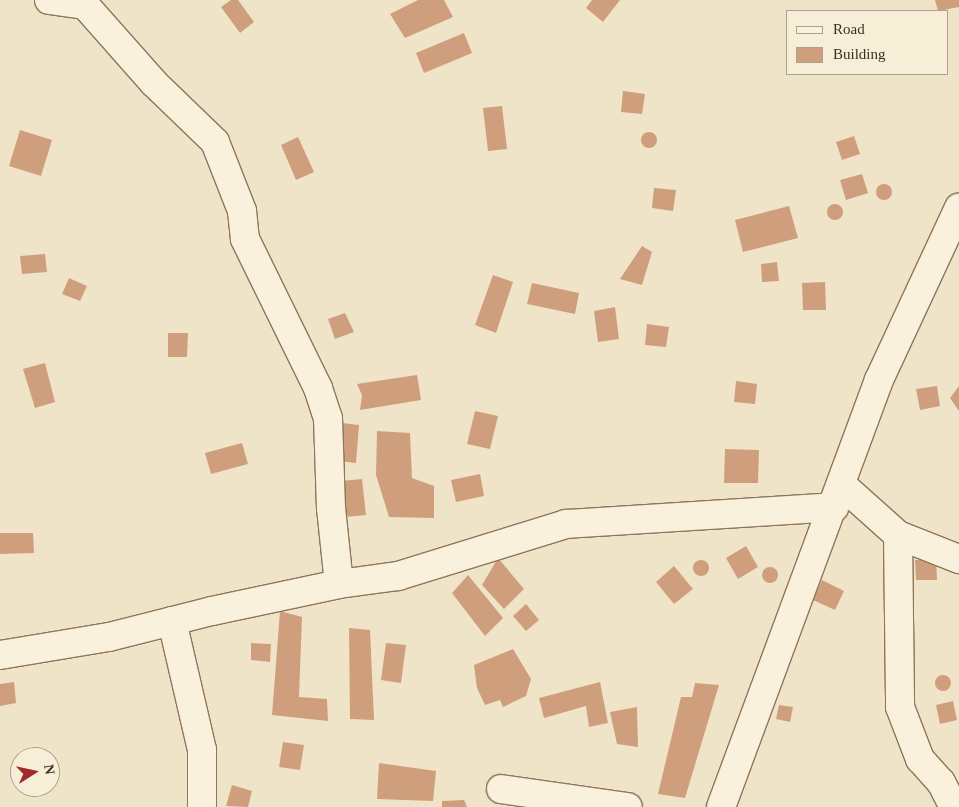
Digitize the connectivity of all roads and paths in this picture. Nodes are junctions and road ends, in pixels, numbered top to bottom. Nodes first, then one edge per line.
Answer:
1 (49, 0) edge
2 (959, 208) edge
3 (838, 496) junction
4 (898, 535) junction
5 (959, 559) edge
6 (339, 584) junction
7 (172, 621) junction
8 (0, 654) edge
9 (500, 789) dead end
10 (202, 807) edge
11 (628, 807) edge
12 (721, 807) edge
13 (954, 807) edge

1 - 6 street
2 - 3 street
3 - 4 street
3 - 6 street
3 - 12 street
4 - 5 street
4 - 13 street
6 - 7 street
7 - 8 street
7 - 10 street
9 - 11 street

